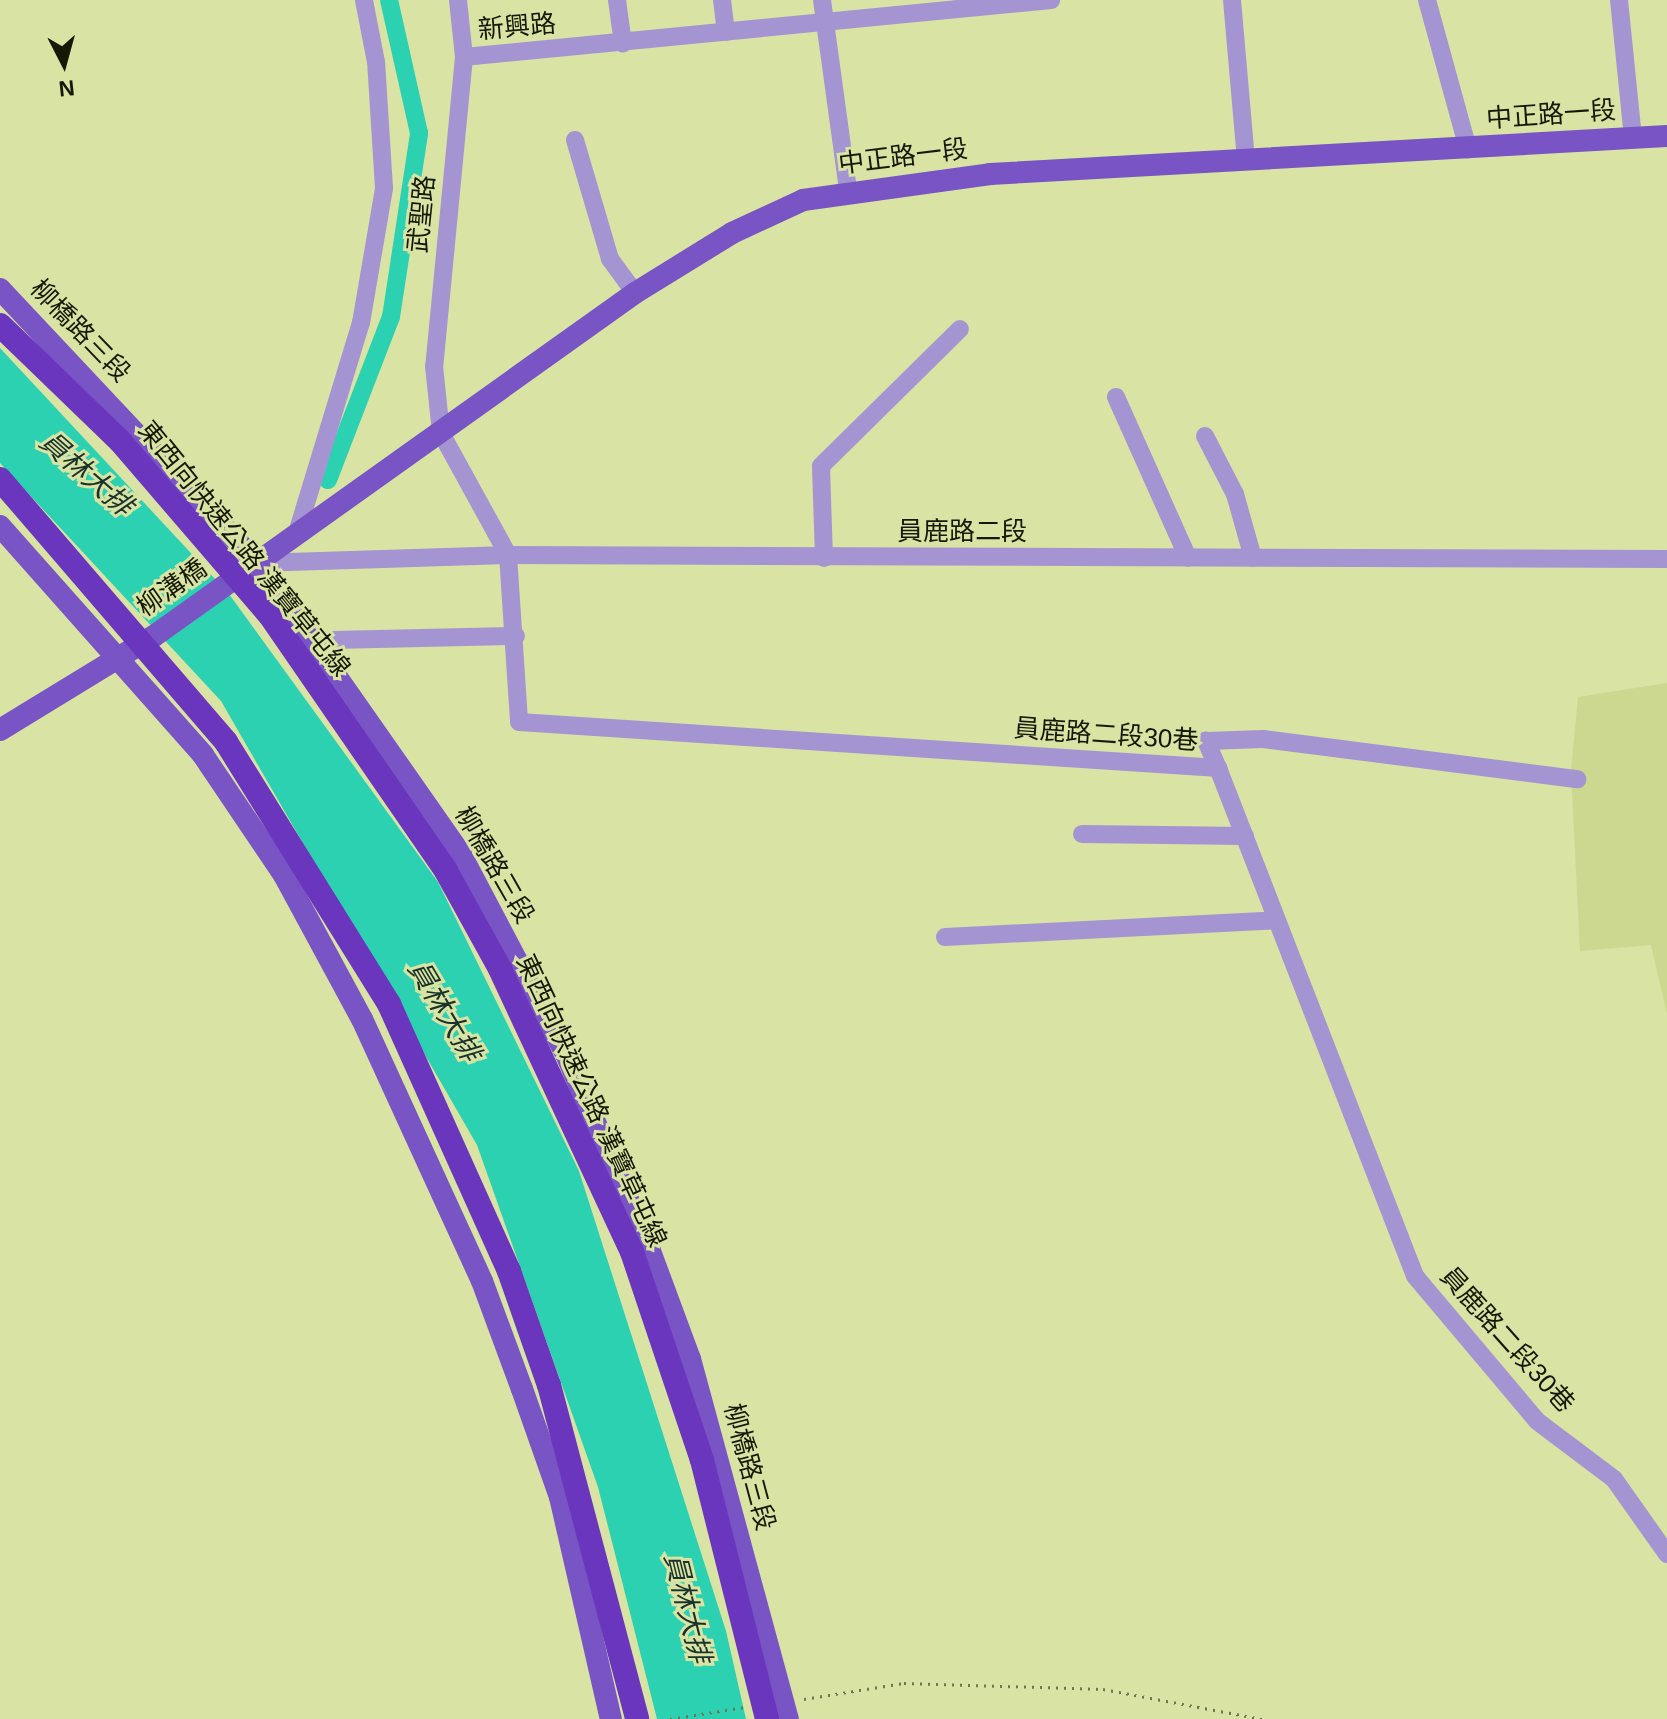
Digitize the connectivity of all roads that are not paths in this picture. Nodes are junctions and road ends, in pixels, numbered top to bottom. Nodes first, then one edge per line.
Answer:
1 (364, 0) edge
2 (458, 0) edge
3 (617, 0) edge
4 (722, 0) edge
5 (822, 0) edge
6 (1051, 0) edge
7 (1232, 0) edge
8 (1427, 0) edge
9 (1619, 0) edge
10 (1026, 1) edge
11 (824, 21) junction
12 (726, 32) junction
13 (623, 44) junction
14 (464, 57) junction
15 (1667, 136) edge
16 (1633, 138) junction
17 (575, 140) dead end
18 (1468, 149) junction
19 (1246, 160) junction
20 (848, 189) junction
21 (0, 289) edge
22 (635, 293) junction
23 (0, 325) edge
24 (960, 329) dead end
25 (1116, 397) dead end
26 (441, 433) junction
27 (1205, 436) dead end
28 (0, 479) edge
29 (0, 526) edge
30 (297, 533) junction
31 (508, 555) junction
32 (824, 558) junction
33 (1188, 558) junction
34 (1253, 558) junction
35 (1667, 559) edge
36 (257, 563) junction
37 (516, 636) junction
38 (333, 640) dead end
39 (118, 659) junction
40 (0, 730) edge
41 (1218, 768) junction
42 (1577, 779) dead end
43 (1082, 834) dead end
44 (1245, 836) junction
45 (1276, 920) junction
46 (945, 937) dead end
47 (1667, 1554) edge
48 (774, 1711) edge
49 (611, 1719) edge
50 (637, 1719) edge

1 - 30 street
2 - 14 street, 武聖路
3 - 13 street
4 - 12 street
5 - 11 street
6 - 10 street, 新興路
7 - 19 street
8 - 18 street
9 - 16 street
10 - 11 street, 新興路
11 - 12 street, 新興路
11 - 20 street
12 - 13 street, 新興路
13 - 14 street, 新興路
14 - 26 street, 武聖路
15 - 16 main road, 中正路一段
16 - 18 main road, 中正路一段
17 - 22 street
18 - 19 main road, 中正路一段
19 - 20 main road, 中正路一段
20 - 22 main road, 中正路一段
21 - 36 main road, 柳橋路三段
22 - 26 main road, 中正路一段
23 - 48 highway, 東西向快速公路 漢寶草屯線, bridge
24 - 32 street
25 - 33 street
26 - 30 main road, 中正路一段
26 - 31 street, 員鹿路二段30巷
27 - 34 street
28 - 50 highway, bridge
29 - 39 main road
30 - 36 main road, 中正路一段
31 - 32 street, 員鹿路二段
31 - 36 street, 員鹿路二段
31 - 37 street, 員鹿路二段30巷
32 - 33 street, 員鹿路二段
33 - 34 street, 員鹿路二段
34 - 35 street, 員鹿路二段
36 - 39 main road, 柳溝橋
36 - 48 main road, 柳橋路三段
37 - 38 street
37 - 41 street, 員鹿路二段30巷
39 - 40 main road, 柳溝橋
39 - 49 main road
41 - 42 street
41 - 44 street, 員鹿路二段30巷
43 - 44 street
44 - 45 street, 員鹿路二段30巷
45 - 46 street
45 - 47 street, 員鹿路二段30巷

